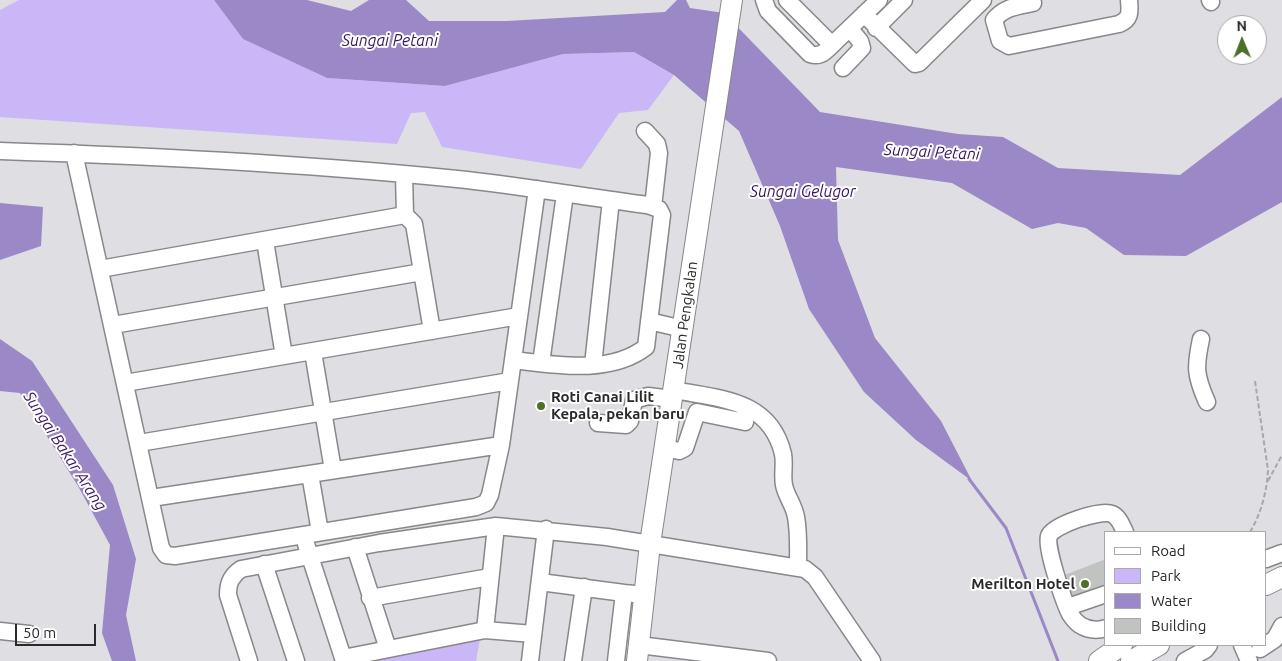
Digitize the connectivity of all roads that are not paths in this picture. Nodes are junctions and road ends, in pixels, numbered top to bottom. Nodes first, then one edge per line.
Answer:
1 (764, 0) edge
2 (879, 0) edge
3 (904, 0) edge
4 (983, 0) edge
5 (1129, 0) edge
6 (792, 2) edge
7 (1033, 3) dead end
8 (730, 5) edge
9 (864, 14) junction
10 (876, 28) junction
11 (850, 29) junction
12 (834, 43) junction
13 (842, 68) dead end
14 (645, 131) dead end
15 (0, 151) edge
16 (74, 153) junction
17 (404, 174) junction
18 (537, 190) junction
19 (565, 194) junction
20 (611, 200) junction
21 (653, 207) junction
22 (405, 215) junction
23 (265, 241) junction
24 (100, 269) junction
25 (422, 272) junction
26 (275, 297) junction
27 (519, 316) junction
28 (649, 321) junction
29 (113, 325) junction
30 (682, 329) junction
31 (432, 331) junction
32 (1201, 339) dead end
33 (313, 352) junction
34 (284, 356) junction
35 (513, 360) junction
36 (541, 363) junction
37 (593, 365) junction
38 (510, 381) junction
39 (126, 383) junction
40 (673, 395) junction
41 (1207, 402) dead end
42 (323, 411) junction
43 (745, 422) dead end
44 (598, 423) dead end
45 (139, 443) junction
46 (501, 445) junction
47 (665, 448) junction
48 (333, 470) junction
49 (310, 474) junction
50 (151, 498) junction
51 (496, 526) junction
52 (546, 529) junction
53 (1125, 531) edge
54 (312, 534) junction
55 (650, 544) junction
56 (355, 547) junction
57 (1282, 553) edge
58 (308, 555) junction
59 (1267, 559) edge
60 (264, 564) junction
61 (798, 566) junction
62 (1282, 572) edge
63 (490, 577) junction
64 (1267, 577) edge
65 (1282, 577) edge
66 (540, 582) junction
67 (1267, 584) edge
68 (584, 588) junction
69 (624, 592) junction
70 (1282, 593) edge
71 (645, 595) junction
72 (1104, 595) edge
73 (370, 598) junction
74 (1267, 598) edge
75 (1068, 608) junction
76 (1282, 626) edge
77 (1104, 628) edge
78 (485, 630) junction
79 (0, 631) edge
80 (29, 634) dead end
81 (533, 634) junction
82 (1121, 646) edge
83 (1157, 646) edge
84 (1207, 646) edge
85 (1242, 646) edge
86 (388, 649) junction
87 (1261, 651) edge
88 (638, 653) edge
89 (343, 659) edge
90 (740, 659) edge
91 (249, 661) edge
92 (296, 661) edge
93 (530, 661) edge
94 (573, 661) edge
95 (616, 661) edge
96 (768, 661) edge
97 (872, 661) edge
98 (1099, 661) edge
99 (1132, 661) edge
100 (1185, 661) edge
101 (1249, 661) edge

1 - 12 street
2 - 9 street
3 - 10 street
4 - 10 street
5 - 7 street
6 - 12 street
8 - 30 main road, Jalan Pengkalan
9 - 10 street
9 - 11 street
11 - 12 street
11 - 13 street
14 - 21 street
15 - 16 street
16 - 17 street
16 - 24 street
17 - 18 street
17 - 22 street
18 - 19 street
18 - 27 street
19 - 20 street
19 - 36 street
20 - 21 street
20 - 37 street
21 - 28 street
22 - 23 street
22 - 25 street
23 - 24 street
23 - 26 street
24 - 29 street
25 - 26 street
25 - 31 street
26 - 29 street
26 - 34 street
27 - 31 street
27 - 35 street
28 - 30 street
28 - 37 street
29 - 39 street
30 - 40 main road, Jalan Pengkalan
31 - 33 street
32 - 41 street
33 - 34 street
33 - 42 street
34 - 39 street
35 - 36 street
35 - 38 street
36 - 37 street
38 - 42 street
38 - 46 street
39 - 45 street
40 - 44 street
40 - 47 main road, Jalan Pengkalan
40 - 61 street
42 - 45 street
42 - 48 street
43 - 47 street
45 - 50 street
46 - 48 street
46 - 54 street
47 - 55 main road, Jalan Pengkalan
48 - 49 street
49 - 50 street
49 - 54 street
50 - 54 street
51 - 52 street
51 - 56 street
51 - 63 street
52 - 55 street
52 - 66 street
53 - 75 street
54 - 58 street
55 - 61 street
55 - 71 main road, Jalan Pengkalan
56 - 58 street
56 - 73 street
57 - 59 street
58 - 60 street
58 - 89 street
60 - 91 street
60 - 92 street
61 - 97 street
62 - 64 main road
63 - 73 street
63 - 78 street
65 - 67 main road
66 - 68 street
66 - 81 street
68 - 69 street
68 - 94 street
69 - 71 street
69 - 95 street
70 - 74 main road
71 - 88 main road, Jalan Pengkalan
72 - 75 street
73 - 86 street
75 - 77 street
76 - 87 street
78 - 81 street
78 - 86 street
79 - 80 street
81 - 93 street
82 - 98 main road
83 - 99 main road
84 - 100 street
85 - 101 street
86 - 89 street
88 - 90 street
90 - 96 street

